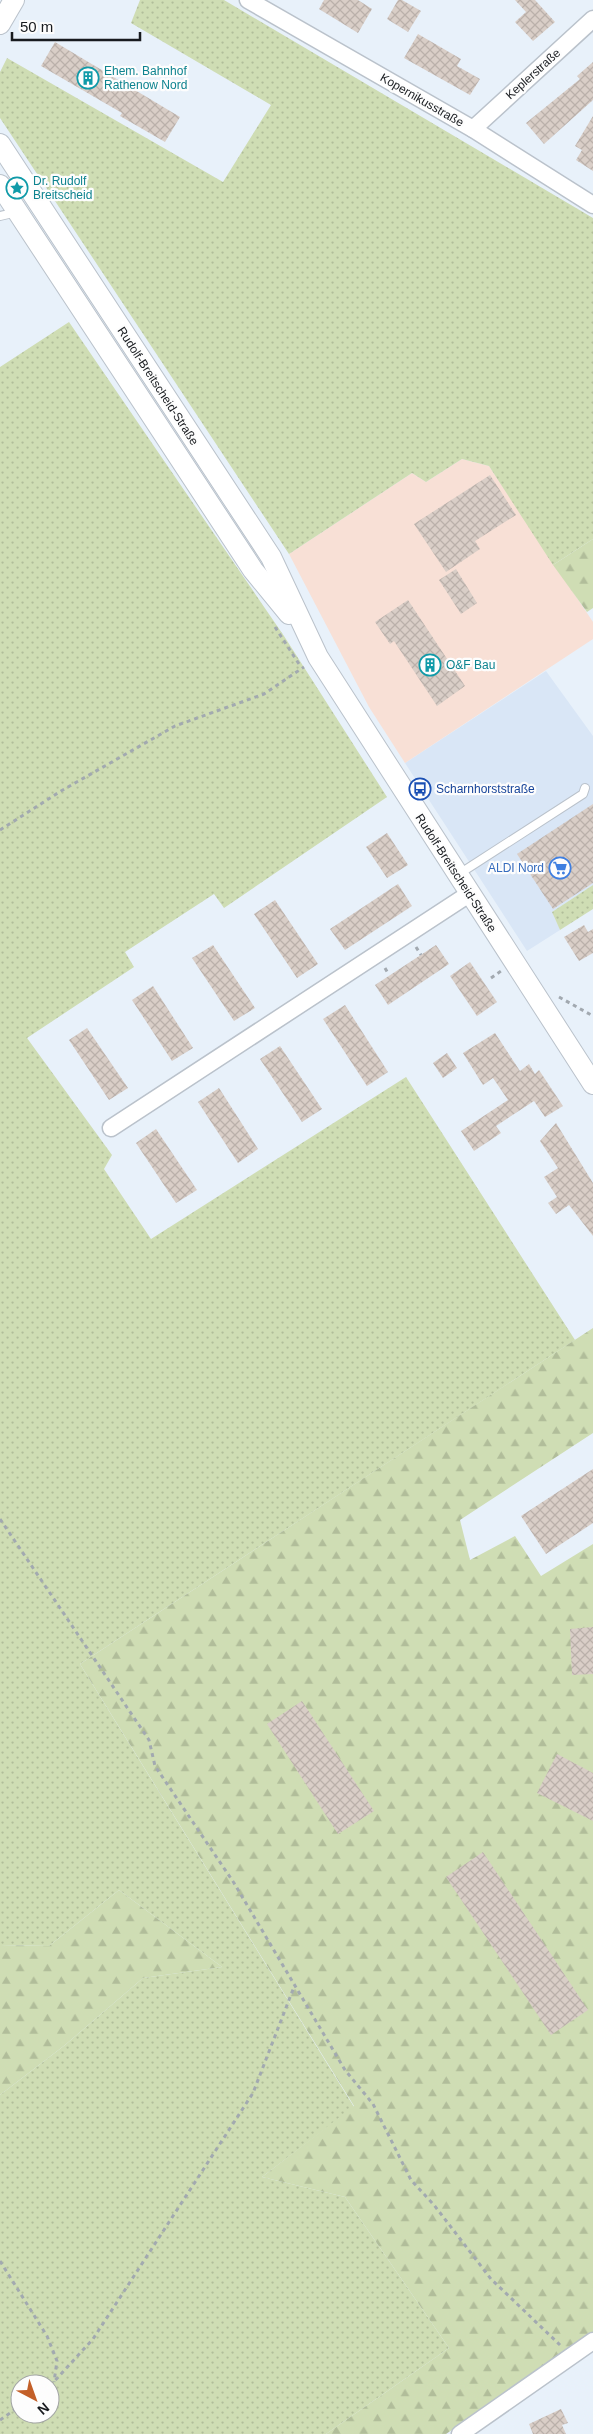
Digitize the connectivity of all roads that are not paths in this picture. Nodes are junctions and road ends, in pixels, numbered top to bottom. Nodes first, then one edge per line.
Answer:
1 (14, 0) edge
2 (248, 0) edge
3 (593, 19) edge
4 (0, 24) edge
5 (473, 129) junction
6 (0, 144) edge
7 (0, 185) edge
8 (593, 205) edge
9 (9, 214) edge
10 (306, 635) junction
11 (585, 788) dead end
12 (457, 875) junction
13 (469, 894) junction
14 (588, 1063) edge
15 (593, 1084) edge
16 (111, 1128) dead end
17 (593, 2341) edge
18 (460, 2434) edge

1 - 4 street
2 - 5 street, Kopernikusstraße
3 - 5 street, Keplerstraße
5 - 8 street, Kopernikusstraße
6 - 10 street, Rudolf-Breitscheid-Straße
7 - 9 street, Rudolf-Breitscheid-Straße
9 - 10 street, Rudolf-Breitscheid-Straße
10 - 12 street, Rudolf-Breitscheid-Straße
11 - 12 lane
12 - 13 street, Rudolf-Breitscheid-Straße
13 - 14 street, Rudolf-Breitscheid-Straße
13 - 16 street
14 - 15 street, Rudolf-Breitscheid-Straße
17 - 18 street

